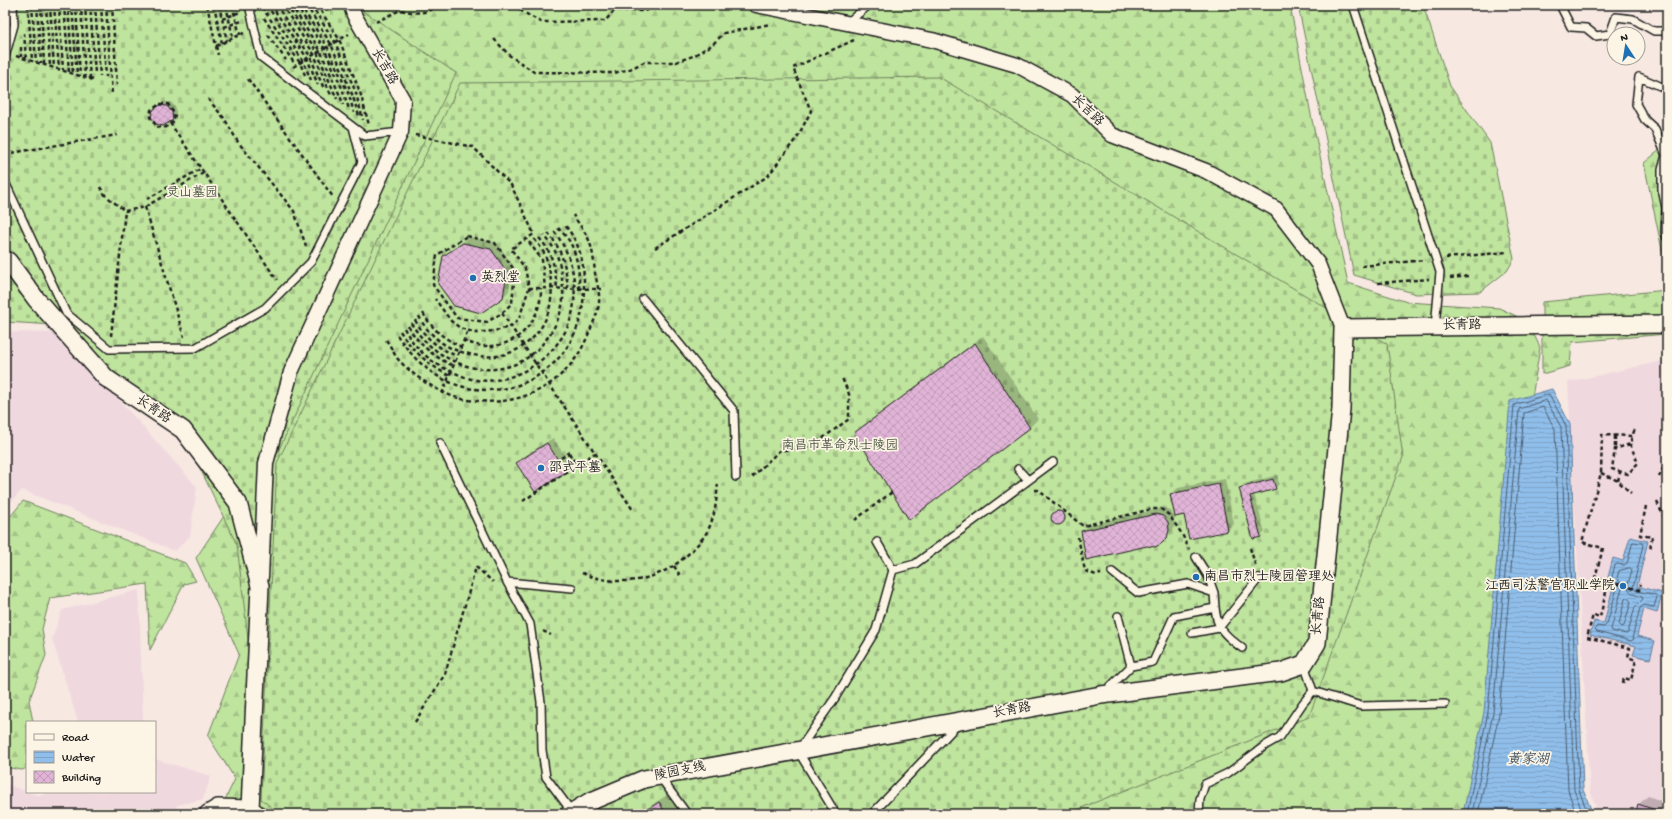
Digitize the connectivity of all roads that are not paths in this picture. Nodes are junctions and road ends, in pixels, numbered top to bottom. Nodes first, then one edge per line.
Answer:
1 (13, 5) edge
2 (249, 5) edge
3 (351, 5) edge
4 (756, 5) edge
5 (869, 5) edge
6 (1353, 5) edge
7 (1560, 5) edge
8 (847, 23) junction
9 (1667, 31) edge
10 (6, 55) edge
11 (1667, 89) edge
12 (350, 125) junction
13 (401, 132) junction
14 (5, 182) edge
15 (1667, 238) edge
16 (5, 260) edge
17 (643, 299) dead end
18 (1667, 324) edge
19 (1435, 327) junction
20 (1343, 328) junction
21 (440, 443) dead end
22 (1053, 462) dead end
23 (1018, 469) dead end
24 (736, 477) dead end
25 (1028, 480) junction
26 (877, 542) dead end
27 (1196, 557) road end
28 (893, 570) junction
29 (1112, 572) road end
30 (1259, 578) road end
31 (507, 582) junction
32 (260, 586) junction
33 (572, 588) dead end
34 (1214, 593) junction
35 (1215, 608) junction
36 (1118, 616) dead end
37 (1219, 628) junction
38 (1192, 633) dead end
39 (1242, 648) dead end
40 (1304, 664) junction
41 (1131, 666) junction
42 (1313, 691) junction
43 (1101, 695) junction
44 (1445, 704) dead end
45 (962, 721) junction
46 (798, 751) junction
47 (657, 773) junction
48 (252, 812) edge
49 (571, 813) edge
50 (684, 813) edge
51 (208, 814) edge
52 (836, 814) edge
53 (872, 814) edge
54 (1199, 814) edge

1 - 10 lane
2 - 12 lane
3 - 13 street, 长吉路
4 - 8 street, 长吉路
5 - 8 lane
6 - 19 lane
7 - 9 lane
8 - 20 street, 长吉路
11 - 15 lane
12 - 13 lane
12 - 14 lane
13 - 32 street
16 - 32 street, 长青路
17 - 24 lane
18 - 19 street, 长青路
19 - 20 street, 长青路
20 - 40 street, 长青路
21 - 31 lane
22 - 25 lane
23 - 25 lane
25 - 28 lane
26 - 28 lane
27 - 34 lane
28 - 46 lane
29 - 34 lane
30 - 37 lane
31 - 33 lane
31 - 49 lane
32 - 48 street, 长青路
34 - 35 lane
35 - 37 lane
35 - 41 lane
36 - 41 lane
37 - 38 lane
37 - 39 lane
40 - 42 lane
40 - 43 street, 长青路
41 - 43 lane
42 - 44 lane
42 - 54 lane
43 - 45 street, 长青路
45 - 46 street, 长青路
45 - 53 lane
46 - 47 street, 陵园支线
46 - 52 lane
47 - 49 street, 陵园支线
47 - 50 lane
48 - 51 street

